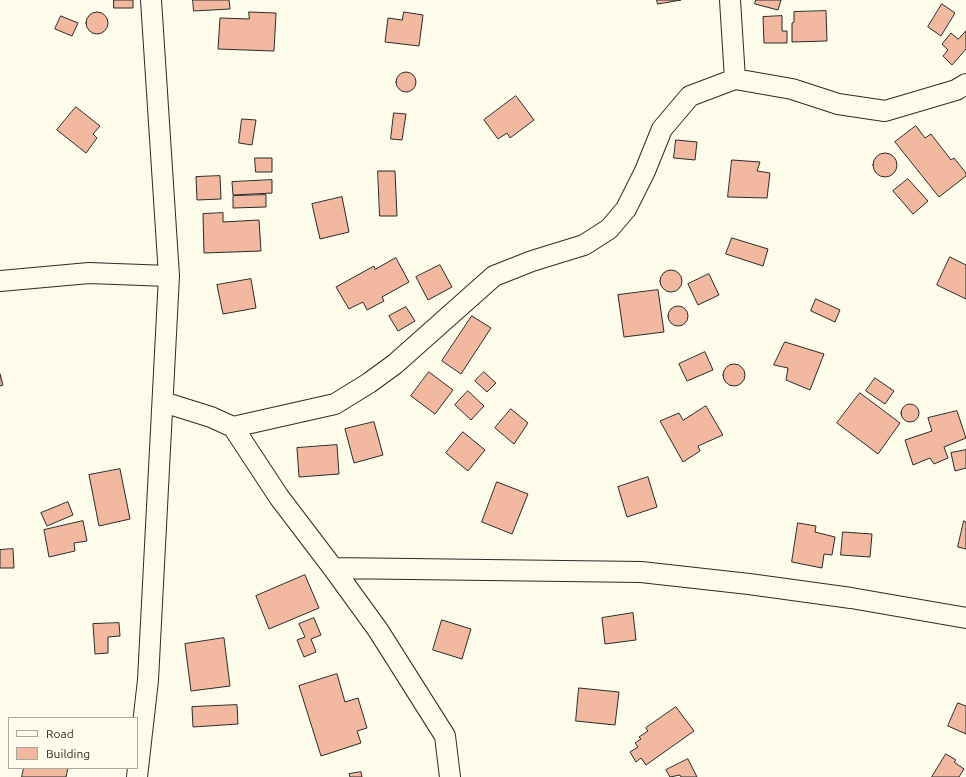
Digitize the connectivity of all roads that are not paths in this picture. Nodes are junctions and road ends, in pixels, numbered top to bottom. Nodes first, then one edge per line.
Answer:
1 (151, 0) edge
2 (730, 0) edge
3 (735, 79) junction
4 (966, 84) edge
5 (169, 276) junction
6 (0, 281) edge
7 (164, 402) junction
8 (233, 427) junction
9 (333, 568) junction
10 (966, 618) edge
11 (138, 768) edge
12 (450, 777) edge

1 - 5 street
2 - 3 street
3 - 4 street
3 - 8 street
5 - 6 street
5 - 7 street
7 - 8 street
7 - 11 street
8 - 9 street
9 - 10 street
9 - 12 street

